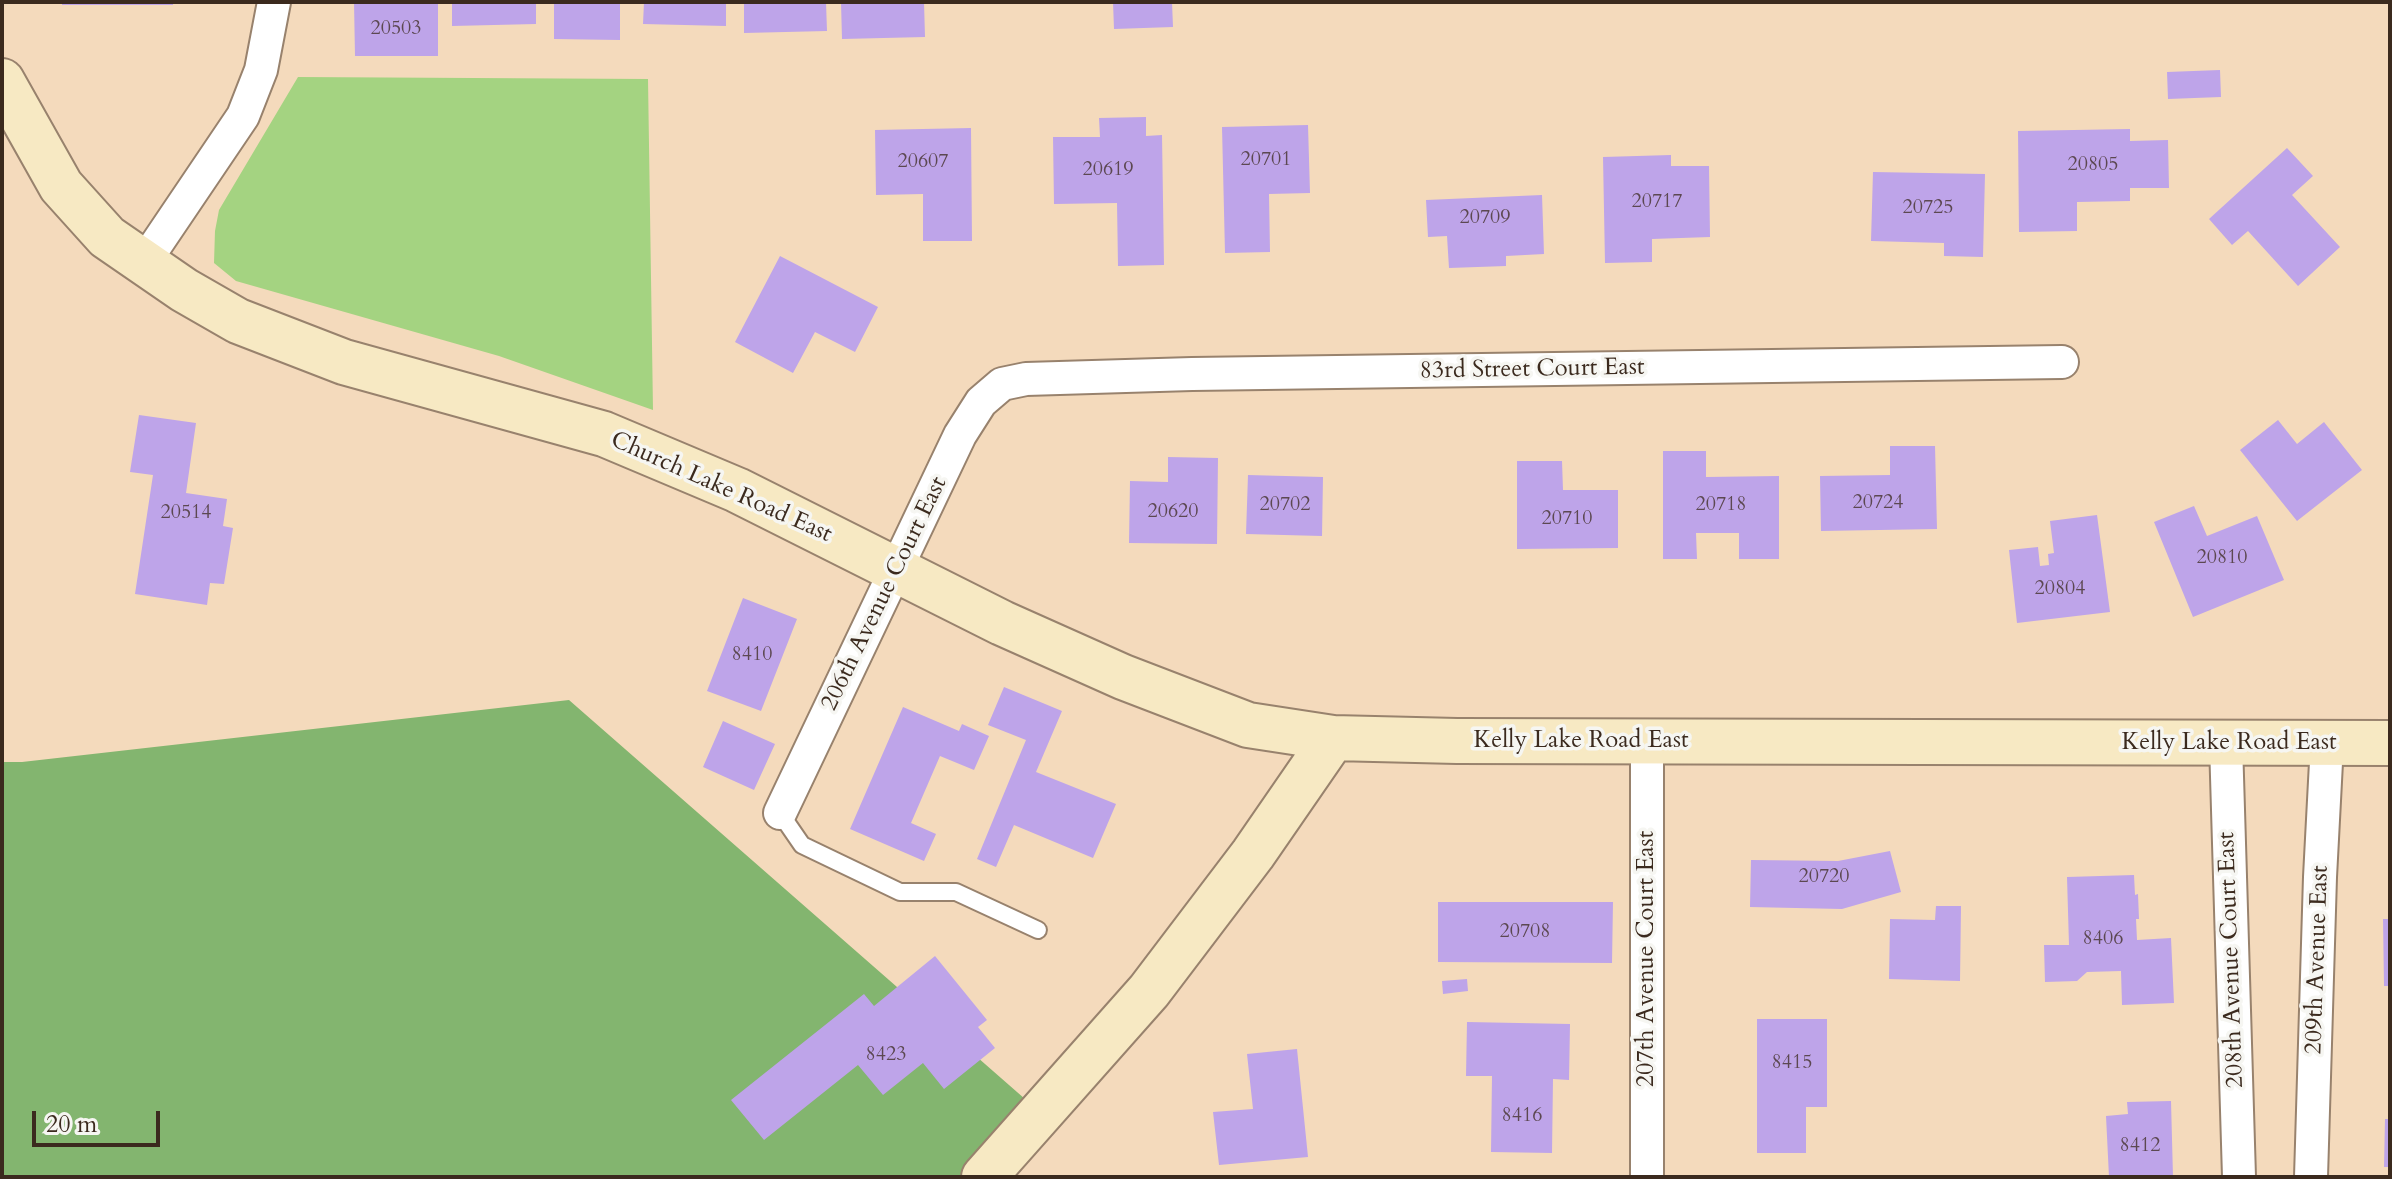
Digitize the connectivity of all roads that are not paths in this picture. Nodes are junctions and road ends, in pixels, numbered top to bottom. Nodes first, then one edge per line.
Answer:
1 (274, 2) edge
2 (2, 81) edge
3 (143, 264) junction
4 (2062, 362) dead end
5 (1002, 384) joint
6 (897, 571) junction
7 (1333, 738) junction
8 (1647, 741) junction
9 (2226, 743) junction
10 (2327, 743) junction
11 (2390, 743) edge
12 (780, 813) joint
13 (1038, 930) dead end
14 (984, 1177) edge
15 (1647, 1177) edge
16 (2239, 1177) edge
17 (2311, 1177) edge

1 - 3 street
2 - 3 street, Church Lake Road East
3 - 6 street, Church Lake Road East
4 - 5 street, 83rd Street Court East
5 - 6 street, 206th Avenue Court East
6 - 7 street, Church Lake Road East
6 - 12 street, 206th Avenue Court East
7 - 8 street, Kelly Lake Road East
7 - 14 street
8 - 9 street, Kelly Lake Road East
8 - 15 street, 207th Avenue Court East
9 - 10 street, Kelly Lake Road East
9 - 16 street, 208th Avenue Court East
10 - 11 street, Kelly Lake Road East
10 - 17 street, 209th Avenue East
12 - 13 lane

